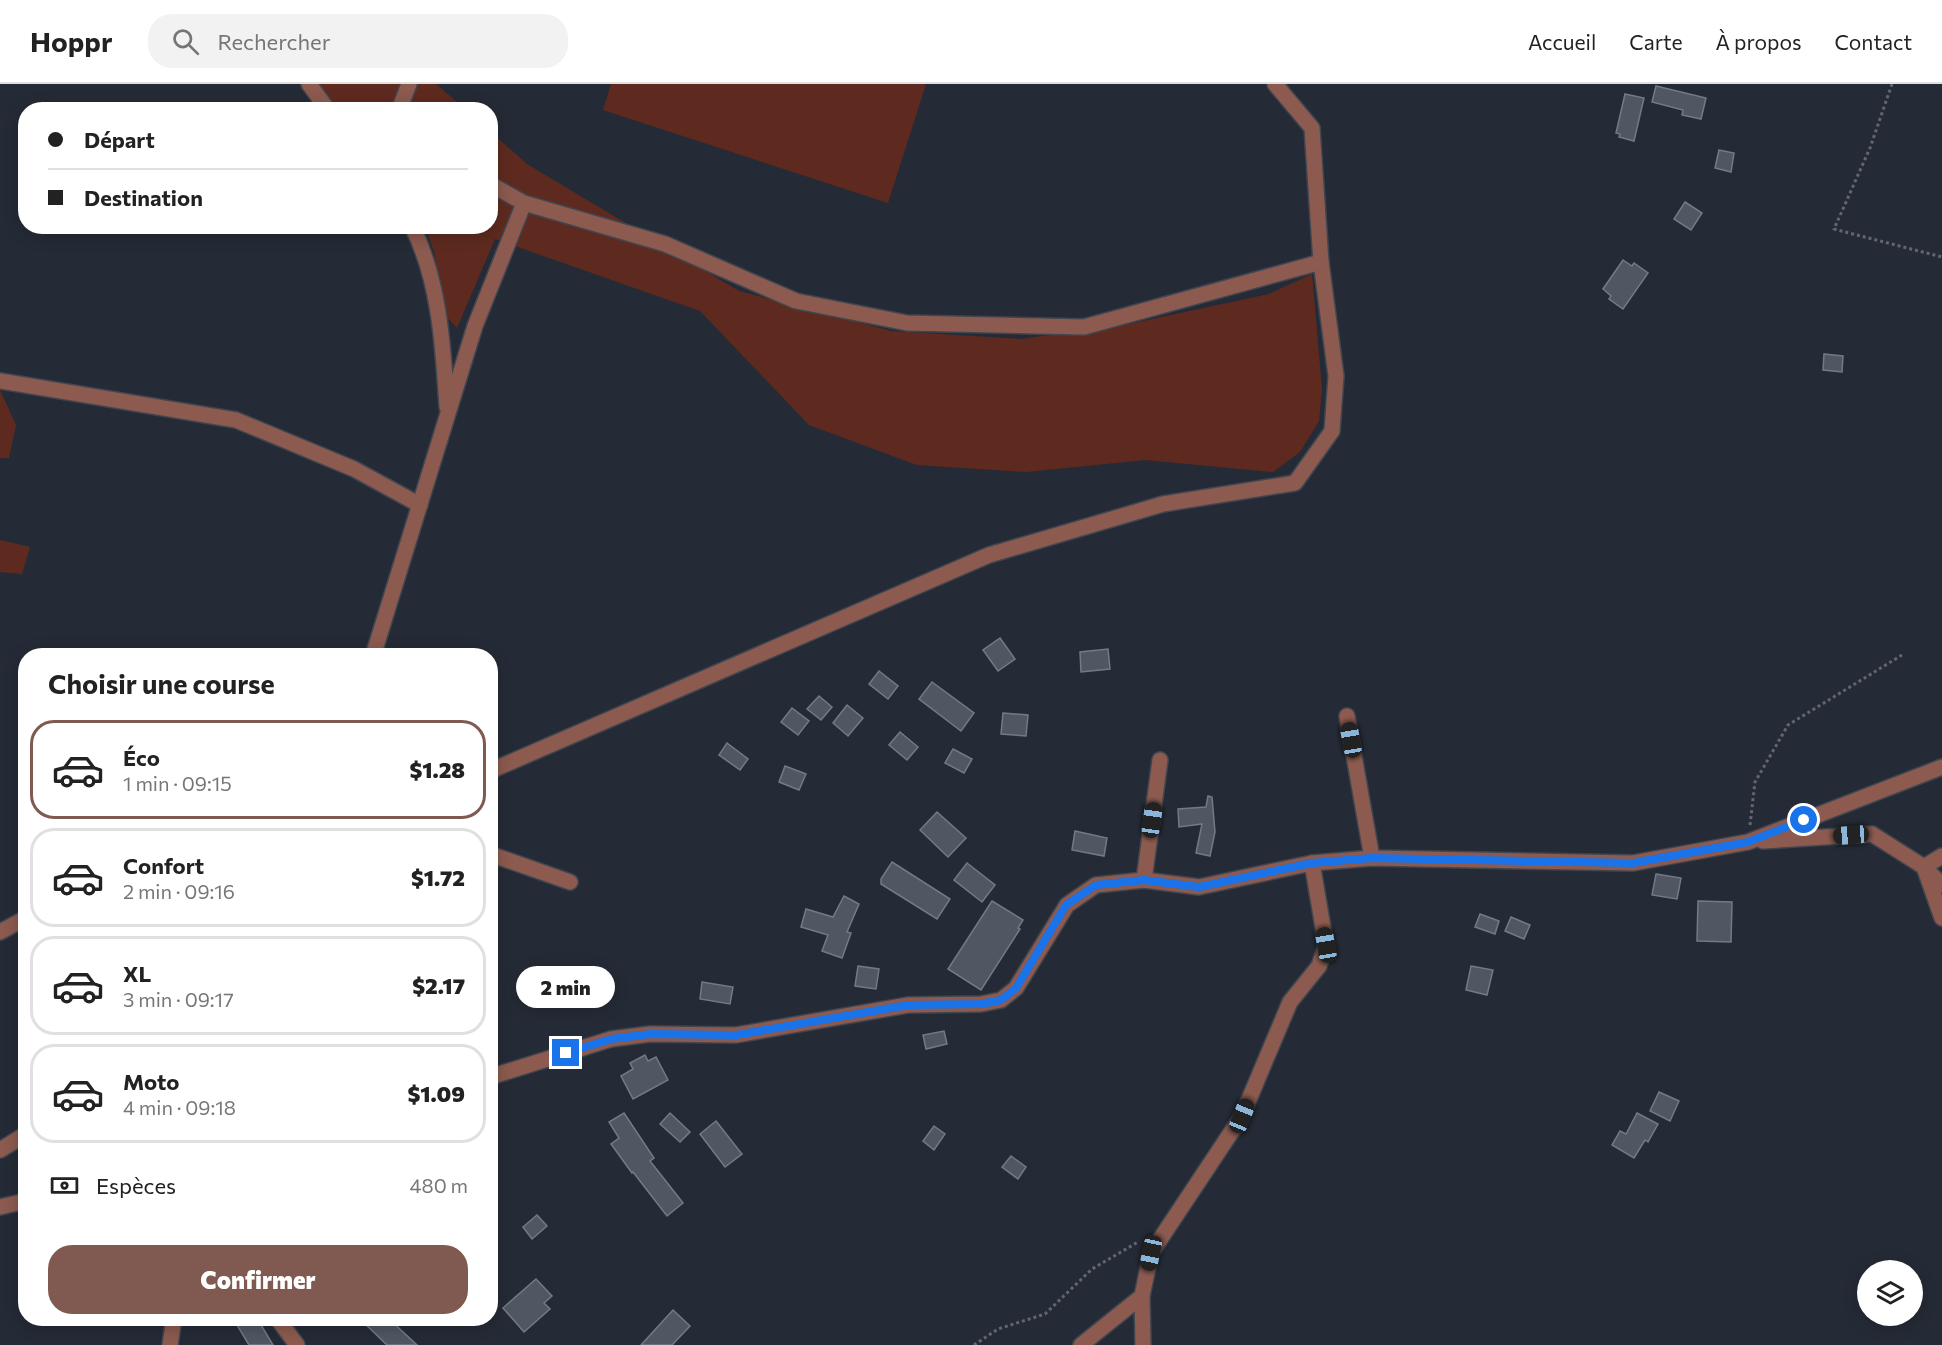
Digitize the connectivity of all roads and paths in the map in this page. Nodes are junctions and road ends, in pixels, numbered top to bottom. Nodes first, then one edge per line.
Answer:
1 (309, 84) edge
2 (409, 84) edge
3 (1275, 84) edge
4 (1892, 84) edge
5 (322, 102) edge
6 (403, 102) edge
7 (498, 188) edge
8 (524, 203) junction
9 (416, 234) edge
10 (1942, 257) edge
11 (1321, 262) junction
12 (0, 381) edge
13 (448, 416) junction
14 (420, 505) junction
15 (375, 648) edge
16 (1902, 655) dead end
17 (1347, 716) dead end
18 (1160, 760) dead end
19 (1942, 767) edge
20 (498, 768) edge
21 (1748, 842) junction
22 (1942, 856) edge
23 (498, 857) edge
24 (1372, 858) junction
25 (1312, 863) junction
26 (1924, 867) junction
27 (1144, 880) junction
28 (570, 882) dead end
29 (1942, 885) edge
30 (1942, 918) edge
31 (18, 922) edge
32 (0, 932) edge
33 (498, 1074) edge
34 (18, 1139) edge
35 (0, 1150) edge
36 (18, 1202) edge
37 (0, 1207) edge
38 (1141, 1240) dead end
39 (1142, 1296) junction
40 (173, 1326) edge
41 (283, 1326) edge
42 (170, 1345) edge
43 (297, 1345) edge
44 (974, 1345) edge
45 (1081, 1345) edge
46 (1143, 1345) edge

1 - 5 street
2 - 6 street
3 - 11 street
4 - 10 path
7 - 8 street
8 - 11 street
8 - 13 street
9 - 13 street
11 - 20 street
12 - 14 street
13 - 14 street
14 - 15 street
16 - 21 path
17 - 24 street
18 - 27 street
19 - 21 street
21 - 24 street
21 - 26 street
22 - 26 street
23 - 28 street
24 - 25 street
25 - 27 street
25 - 39 street
26 - 29 street
26 - 30 street
27 - 33 street
31 - 32 street
34 - 35 street
36 - 37 street
38 - 44 path
39 - 45 street
39 - 46 street
40 - 42 street
41 - 43 street

